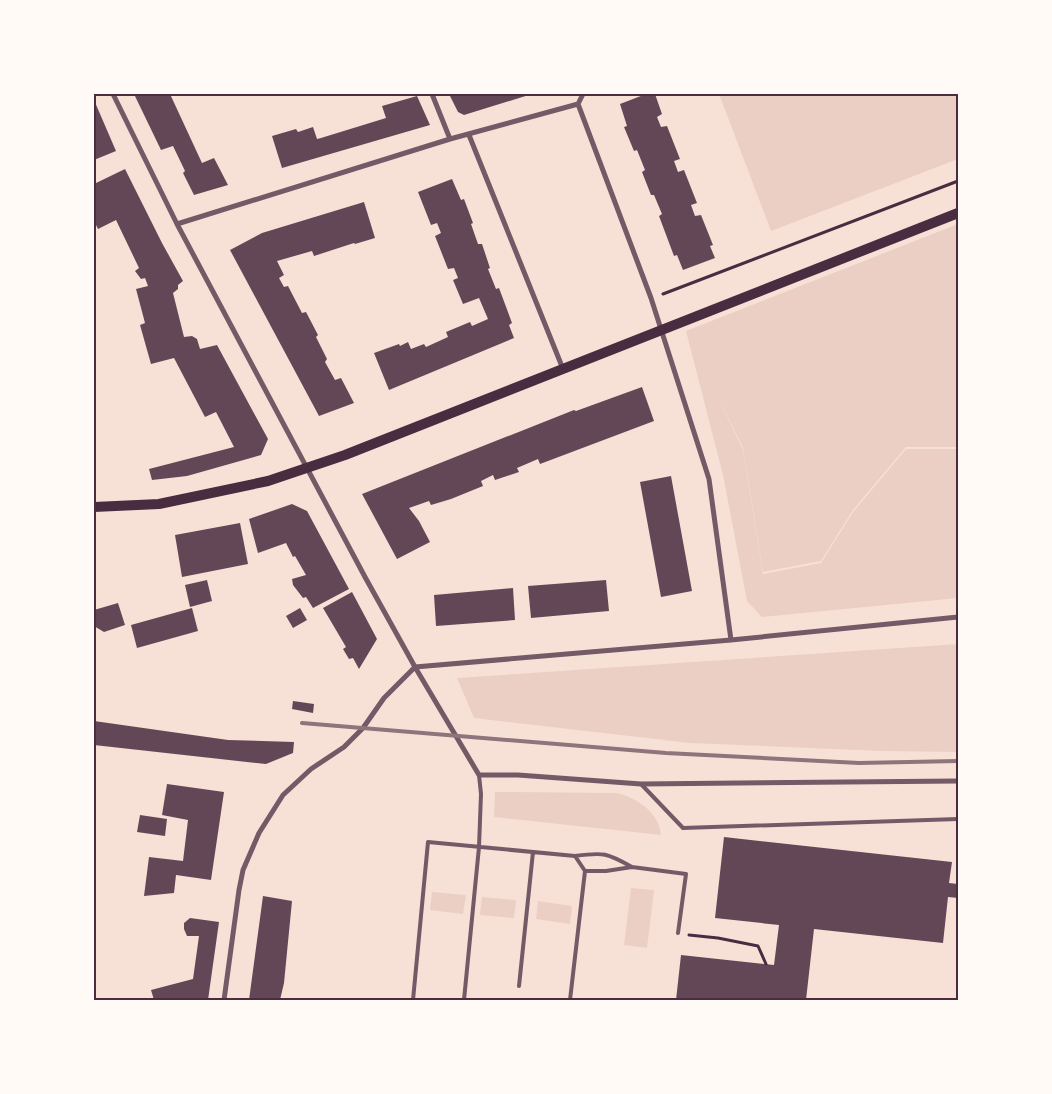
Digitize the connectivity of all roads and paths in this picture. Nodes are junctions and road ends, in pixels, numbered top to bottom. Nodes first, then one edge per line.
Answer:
1 (113, 94) edge
2 (432, 94) edge
3 (583, 94) edge
4 (578, 104) junction
5 (469, 135) junction
6 (450, 139) junction
7 (958, 182) edge
8 (958, 213) edge
9 (177, 224) junction
10 (651, 298) junction
11 (662, 330) junction
12 (563, 369) junction
13 (306, 467) junction
14 (94, 507) edge
15 (958, 617) edge
16 (731, 640) junction
17 (415, 667) junction
18 (479, 775) junction
19 (958, 781) edge
20 (641, 784) junction
21 (958, 819) edge
22 (479, 847) junction
23 (533, 852) junction
24 (575, 856) junction
25 (632, 867) junction
26 (585, 871) junction
27 (678, 933) joint
28 (766, 964) dead end
29 (519, 986) dead end
30 (224, 1000) edge
31 (413, 1000) edge
32 (464, 1000) edge
33 (570, 1000) edge

1 - 9 street
2 - 6 street
3 - 4 street
4 - 5 street
4 - 10 street
5 - 6 street
5 - 12 street
6 - 9 street
7 - 10 path
8 - 11 main road
9 - 13 street
10 - 11 street
11 - 12 main road
11 - 16 street
12 - 13 main road
13 - 14 main road
13 - 17 street
15 - 16 street
16 - 17 street
17 - 18 street
17 - 30 street
18 - 20 street
18 - 22 lane
19 - 20 street
20 - 21 lane
22 - 23 lane
22 - 31 lane
22 - 32 lane
23 - 24 lane
23 - 29 lane
24 - 25 lane
24 - 26 lane
25 - 26 lane
25 - 27 lane
26 - 33 lane
27 - 28 path

